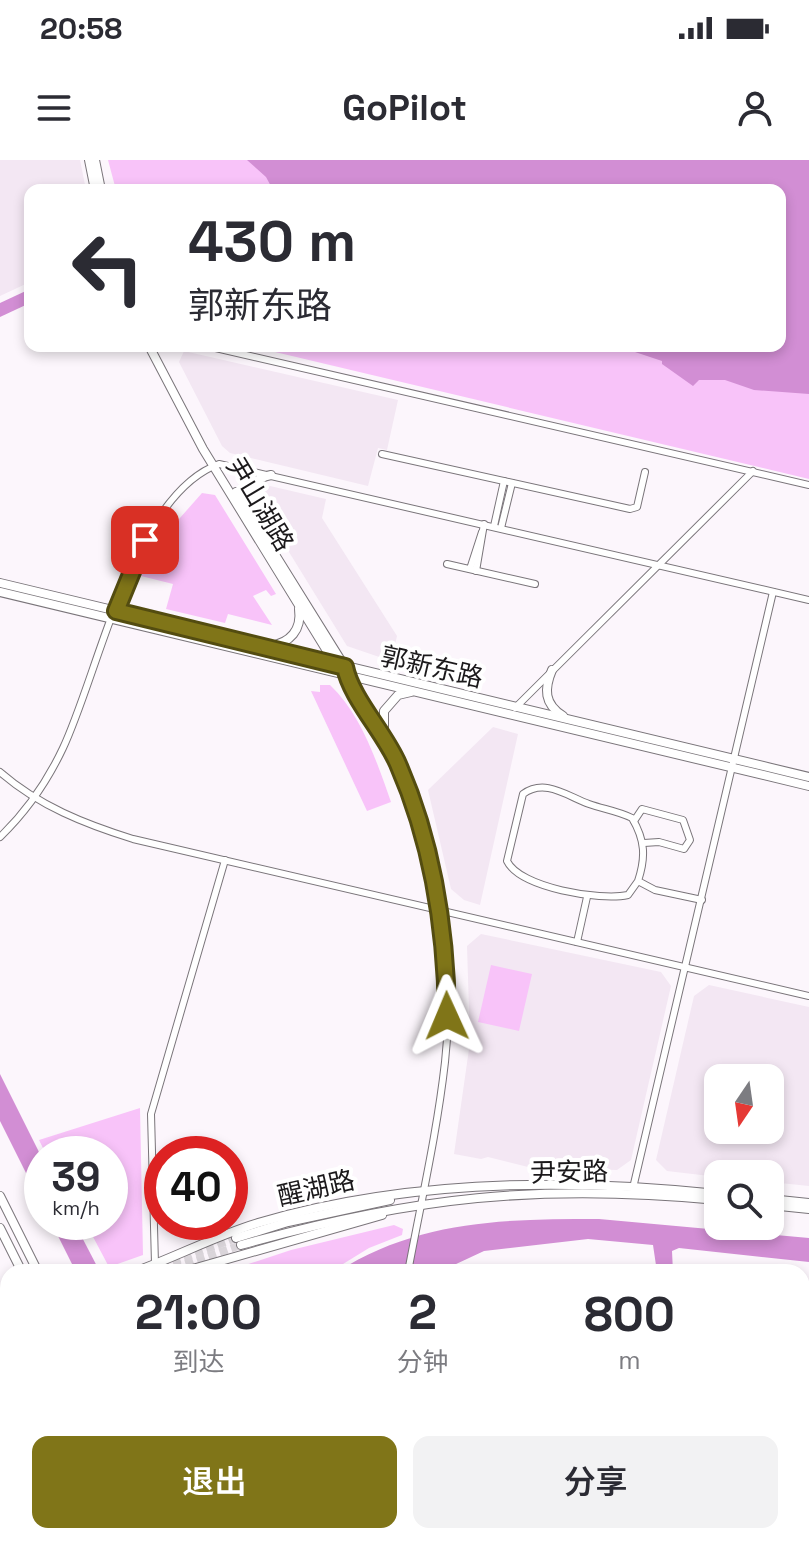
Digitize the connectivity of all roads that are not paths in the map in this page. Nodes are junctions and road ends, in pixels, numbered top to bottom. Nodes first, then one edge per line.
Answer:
1 (92, 160) edge
2 (94, 184) edge
3 (99, 184) edge
4 (155, 352) edge
5 (233, 352) edge
6 (382, 454) dead end
7 (216, 465) junction
8 (753, 471) junction
9 (645, 472) dead end
10 (271, 475) junction
11 (508, 482) junction
12 (809, 485) edge
13 (248, 511) junction
14 (484, 524) junction
15 (498, 527) junction
16 (447, 564) dead end
17 (659, 564) junction
18 (473, 570) junction
19 (0, 583) edge
20 (535, 584) dead end
21 (0, 592) edge
22 (773, 592) junction
23 (809, 600) edge
24 (298, 604) junction
25 (114, 615) junction
26 (263, 647) junction
27 (343, 669) junction
28 (552, 670) junction
29 (414, 692) junction
30 (514, 711) junction
31 (570, 720) junction
32 (384, 735) junction
33 (732, 763) junction
34 (0, 772) edge
35 (809, 777) edge
36 (809, 786) edge
37 (34, 798) junction
38 (634, 821) junction
39 (0, 837) edge
40 (644, 843) junction
41 (225, 860) junction
42 (638, 881) junction
43 (587, 897) junction
44 (702, 900) junction
45 (441, 911) junction
46 (577, 942) junction
47 (687, 968) junction
48 (809, 996) edge
49 (633, 1188) junction
50 (704, 1193) edge
51 (0, 1196) edge
52 (422, 1198) junction
53 (704, 1198) edge
54 (784, 1203) edge
55 (809, 1206) edge
56 (0, 1228) edge
57 (238, 1241) tunnel mouth
58 (18, 1264) edge
59 (34, 1264) edge
60 (155, 1264) joint
61 (208, 1264) edge
62 (410, 1264) edge

1 - 2 main road
1 - 3 main road
4 - 7 main road, 尹山湖路
5 - 8 street
6 - 11 street
7 - 10 street
7 - 13 main road, 尹山湖路
7 - 24 main road, 尹山湖路
7 - 25 street
8 - 12 street
8 - 17 street
9 - 11 street
10 - 13 main road
10 - 14 street
11 - 15 street
13 - 27 main road, 尹山湖路
14 - 15 street
14 - 18 street
15 - 17 street
16 - 18 street
17 - 22 street
17 - 28 street
18 - 20 street
19 - 25 main road, 郭新东路
21 - 25 main road, 郭新东路
22 - 23 street
22 - 33 street
24 - 26 main road
24 - 27 main road, 尹山湖路
25 - 26 main road, 郭新东路
25 - 27 main road, 郭新东路
25 - 37 street
26 - 27 main road, 郭新东路
27 - 29 main road, 郭新东路
27 - 30 main road, 郭新东路
27 - 32 street, 尹山湖路
28 - 30 street
28 - 31 main road
29 - 30 main road, 郭新东路
29 - 32 main road
30 - 31 main road, 郭新东路
30 - 33 main road, 郭新东路
31 - 33 main road, 郭新东路
32 - 45 street, 尹山湖路
33 - 35 main road, 郭新东路
33 - 36 main road, 郭新东路
33 - 44 street
34 - 37 street
37 - 39 street
37 - 41 street
38 - 40 street
38 - 40 street
38 - 43 street
40 - 42 street
41 - 45 street
41 - 60 street
42 - 43 street
42 - 44 street
43 - 46 street
44 - 47 street
45 - 46 street
45 - 52 street, 尹山湖路
46 - 47 street
47 - 48 street
47 - 49 street
49 - 50 main road, 尹安路
49 - 52 main road, 尹安路
49 - 53 main road, 尹安路
51 - 59 main road
52 - 57 main road
52 - 60 main road, 醒湖路
52 - 61 main road, 醒湖路
52 - 62 street, 尹山湖路
54 - 55 main road
56 - 58 main road

